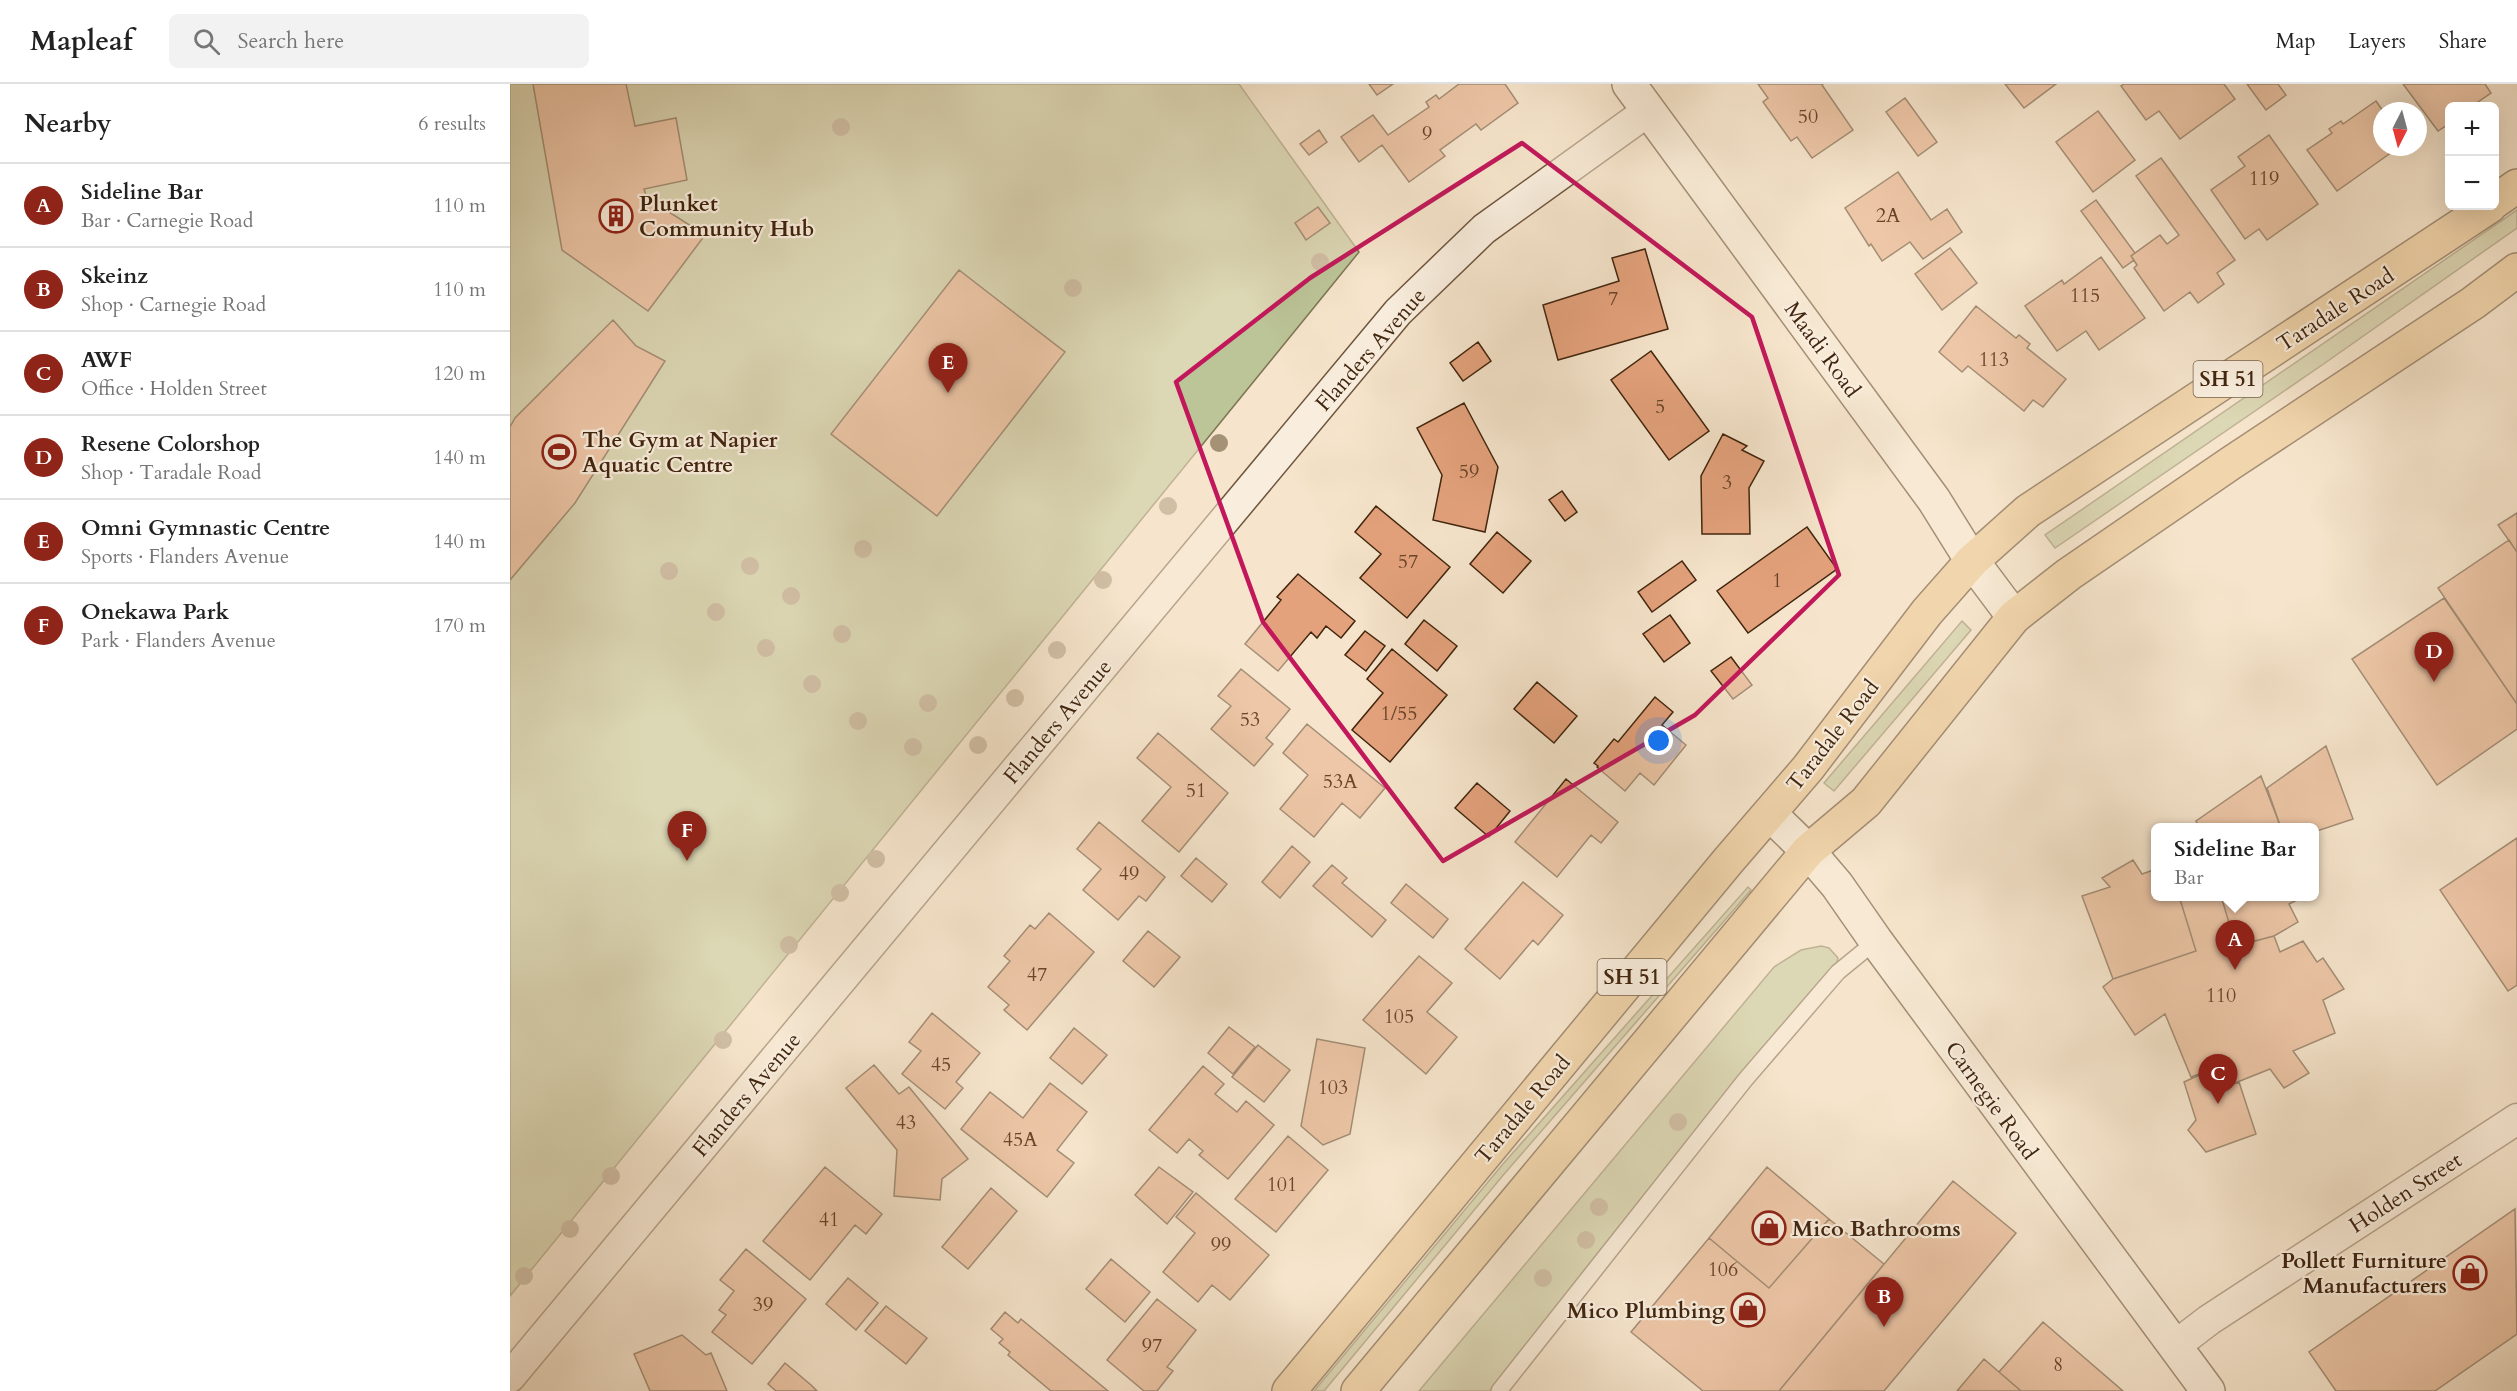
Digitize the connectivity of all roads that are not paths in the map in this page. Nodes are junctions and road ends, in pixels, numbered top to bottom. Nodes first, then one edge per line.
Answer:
1 (1629, 84) edge
2 (1648, 111) junction
3 (2517, 186) edge
4 (2499, 199) edge
5 (2484, 210) edge
6 (2517, 270) edge
7 (1972, 561) junction
8 (2014, 616) junction
9 (1770, 814) junction
10 (1809, 851) junction
11 (1876, 941) junction
12 (2517, 1119) edge
13 (2175, 1347) junction
14 (510, 1377) edge
15 (1289, 1391) edge
16 (1358, 1391) edge
17 (1499, 1391) edge
18 (2208, 1391) edge

1 - 2 street, Maadi Road
2 - 7 street, Maadi Road
2 - 14 street, Flanders Avenue
3 - 4 highway
5 - 7 highway, Taradale Road / SH 51
6 - 8 highway, SH 51
7 - 8 street, Maadi Road
7 - 9 highway, Taradale Road / SH 51
8 - 10 highway, SH 51
9 - 10 street, Carnegie Road
9 - 15 highway, Taradale Road / SH 51
10 - 11 street, Carnegie Road
10 - 16 highway, SH 51
11 - 13 street, Carnegie Road
11 - 17 lane
12 - 13 street, Holden Street
13 - 18 street, Carnegie Road

